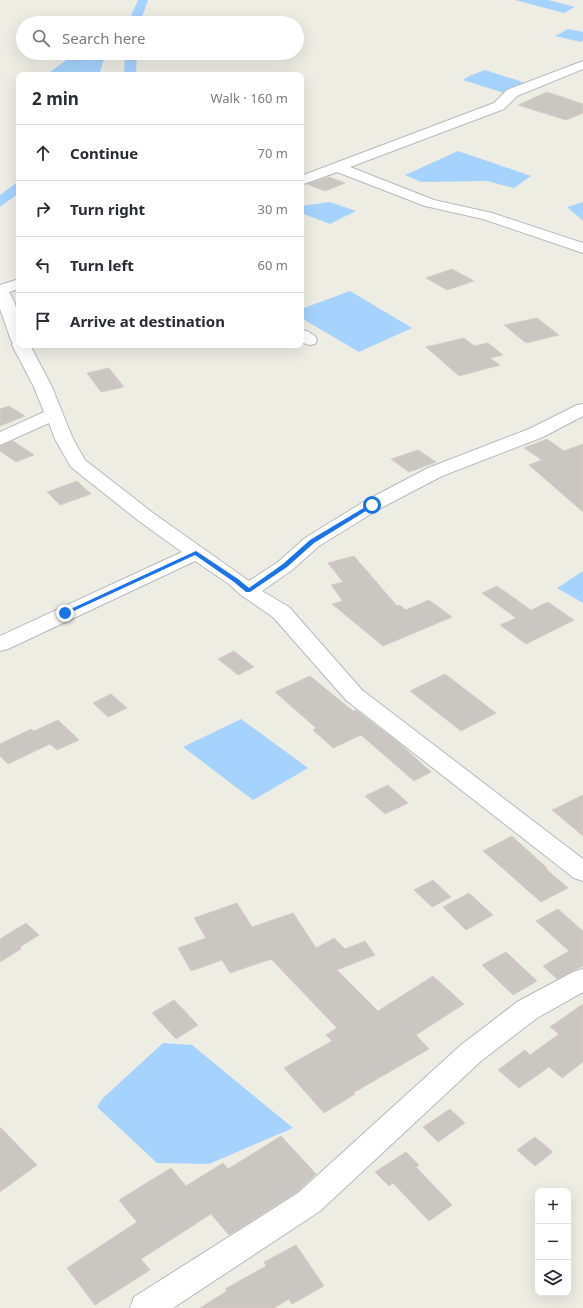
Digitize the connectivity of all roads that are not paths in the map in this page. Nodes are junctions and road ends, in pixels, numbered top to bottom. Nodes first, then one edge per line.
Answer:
1 (583, 65) edge
2 (339, 168) junction
3 (304, 180) edge
4 (583, 248) edge
5 (16, 285) edge
6 (0, 291) edge
7 (16, 331) edge
8 (24, 348) edge
9 (583, 410) edge
10 (54, 414) junction
11 (0, 438) edge
12 (196, 553) junction
13 (248, 590) junction
14 (0, 644) edge
15 (583, 872) edge
16 (583, 979) edge
17 (146, 1308) edge

1 - 2 street
2 - 3 street
2 - 4 street
5 - 6 street
6 - 7 street
8 - 10 street
9 - 13 street
10 - 11 street
10 - 12 street
12 - 13 street
12 - 14 street
13 - 15 street
16 - 17 street

